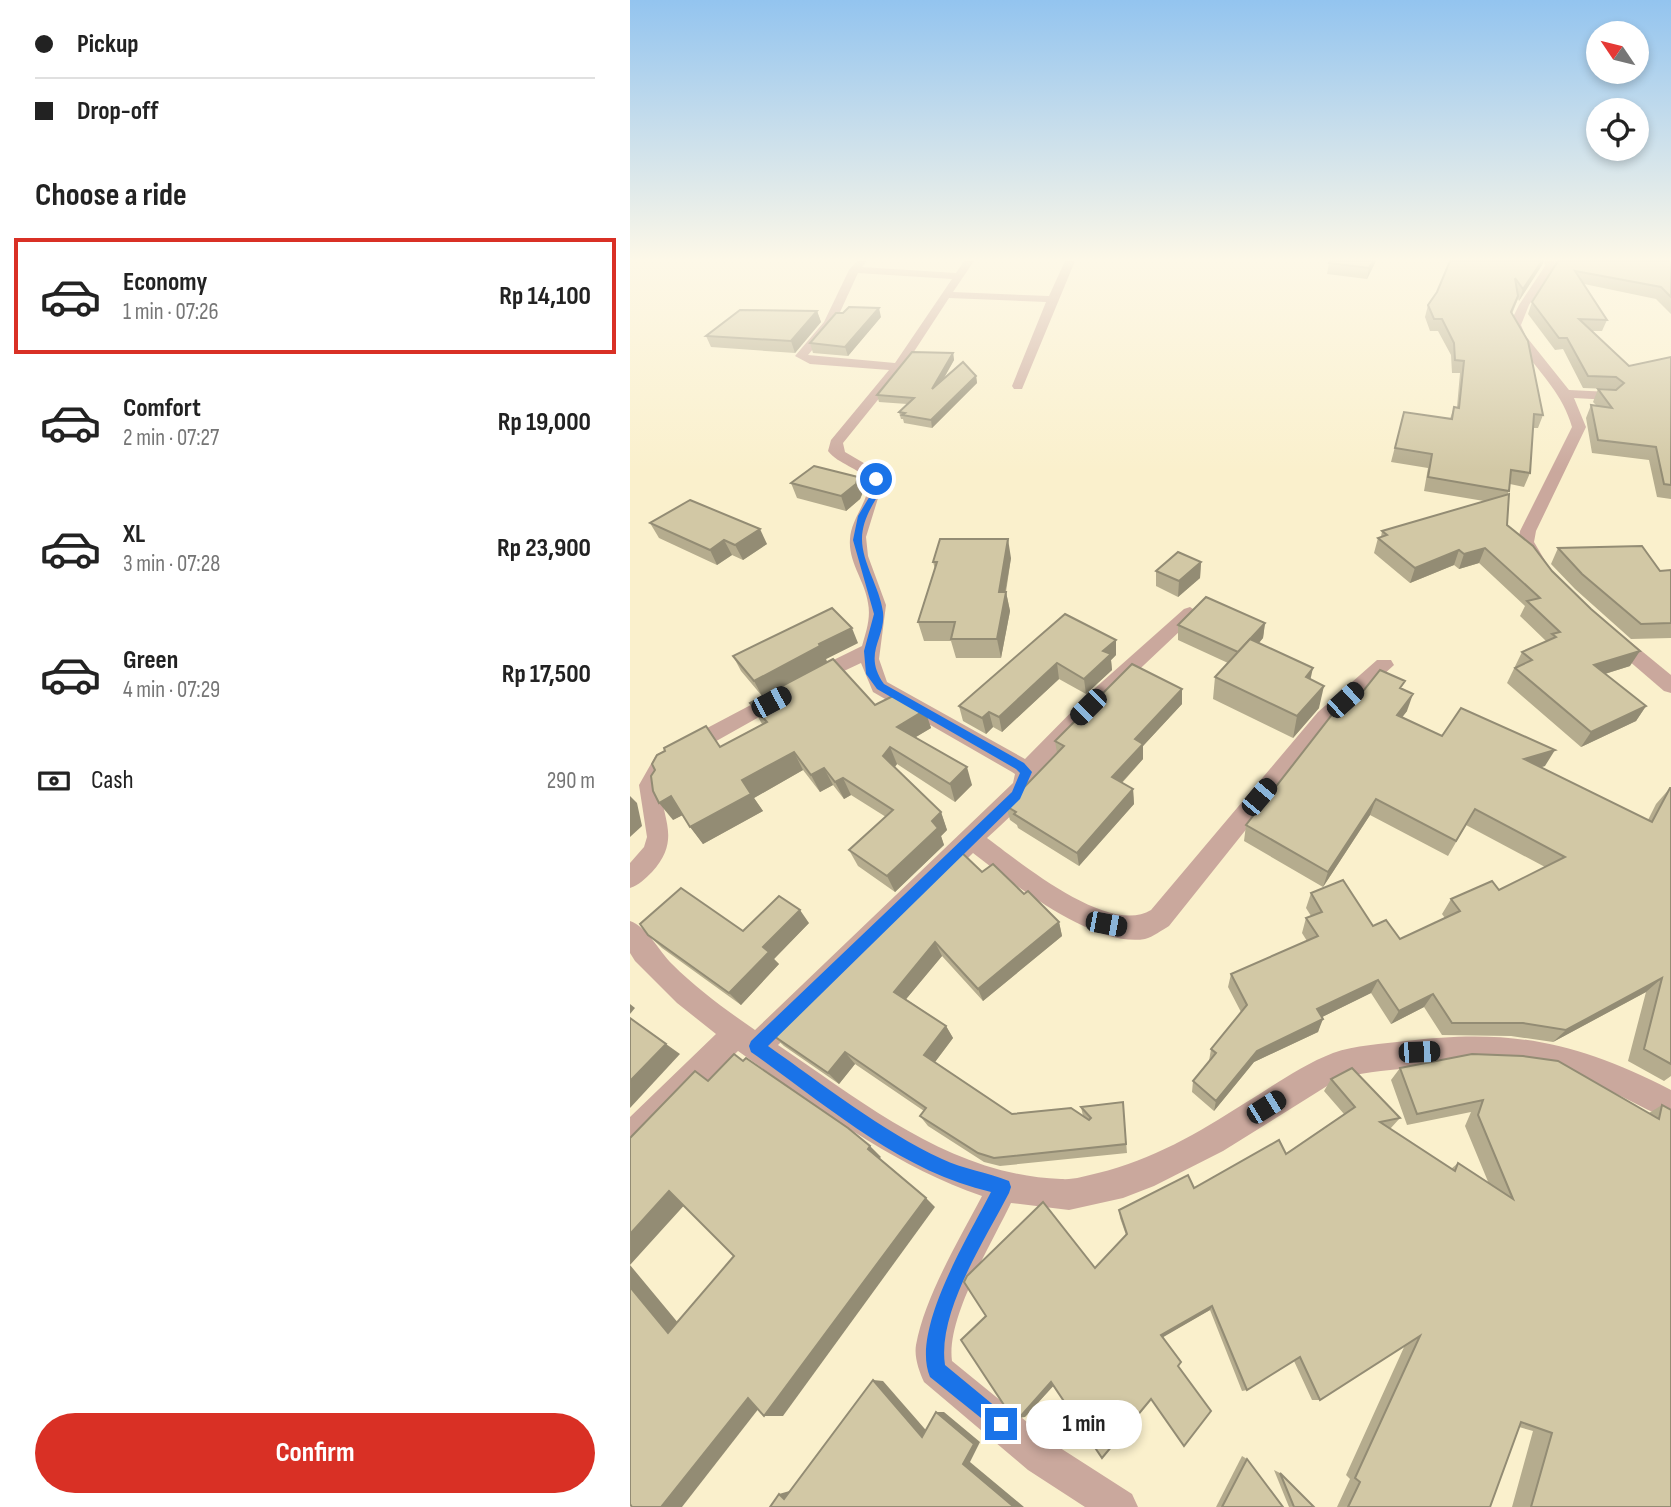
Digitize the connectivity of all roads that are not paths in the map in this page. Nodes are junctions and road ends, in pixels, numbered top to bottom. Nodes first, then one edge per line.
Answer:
1 (822, 331) edge
2 (921, 331) edge
3 (1038, 331) edge
4 (1518, 331) edge
5 (898, 367) junction
6 (1017, 386) dead end
7 (1566, 394) junction
8 (1610, 396) edge
9 (1549, 576) edge
10 (1191, 612) edge
11 (1604, 629) edge
12 (869, 651) junction
13 (1384, 664) dead end
14 (1671, 686) edge
15 (1026, 772) junction
16 (971, 839) junction
17 (630, 878) edge
18 (630, 932) edge
19 (747, 1040) junction
20 (1671, 1106) edge
21 (630, 1138) edge
22 (1003, 1187) junction
23 (1119, 1507) edge

1 - 5 street
2 - 5 street
3 - 6 street
4 - 7 street
5 - 12 street
7 - 8 street
7 - 9 street
10 - 15 street
11 - 14 street
12 - 15 street
12 - 17 street
13 - 16 street
15 - 16 street
16 - 19 street
18 - 19 street
19 - 21 street
19 - 22 street
20 - 22 street
22 - 23 street

